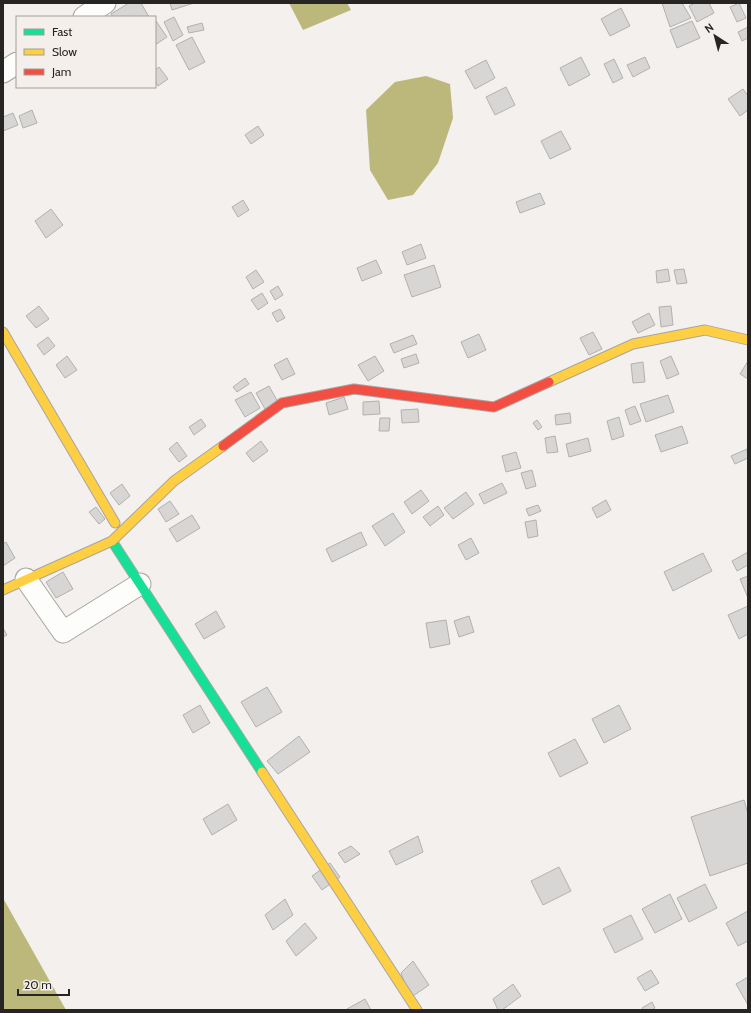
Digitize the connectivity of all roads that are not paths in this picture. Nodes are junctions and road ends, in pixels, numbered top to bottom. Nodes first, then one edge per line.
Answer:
1 (105, 3) edge
2 (86, 16) edge
3 (16, 64) edge
4 (3, 72) edge
5 (3, 332) edge
6 (748, 340) edge
7 (115, 523) dead end
8 (112, 541) junction
9 (26, 579) junction
10 (140, 584) junction
11 (3, 590) edge
12 (417, 1010) edge

1 - 2 street
3 - 4 street
5 - 7 street
6 - 8 street
8 - 9 street
8 - 10 street
9 - 10 street
9 - 11 street
10 - 12 street

